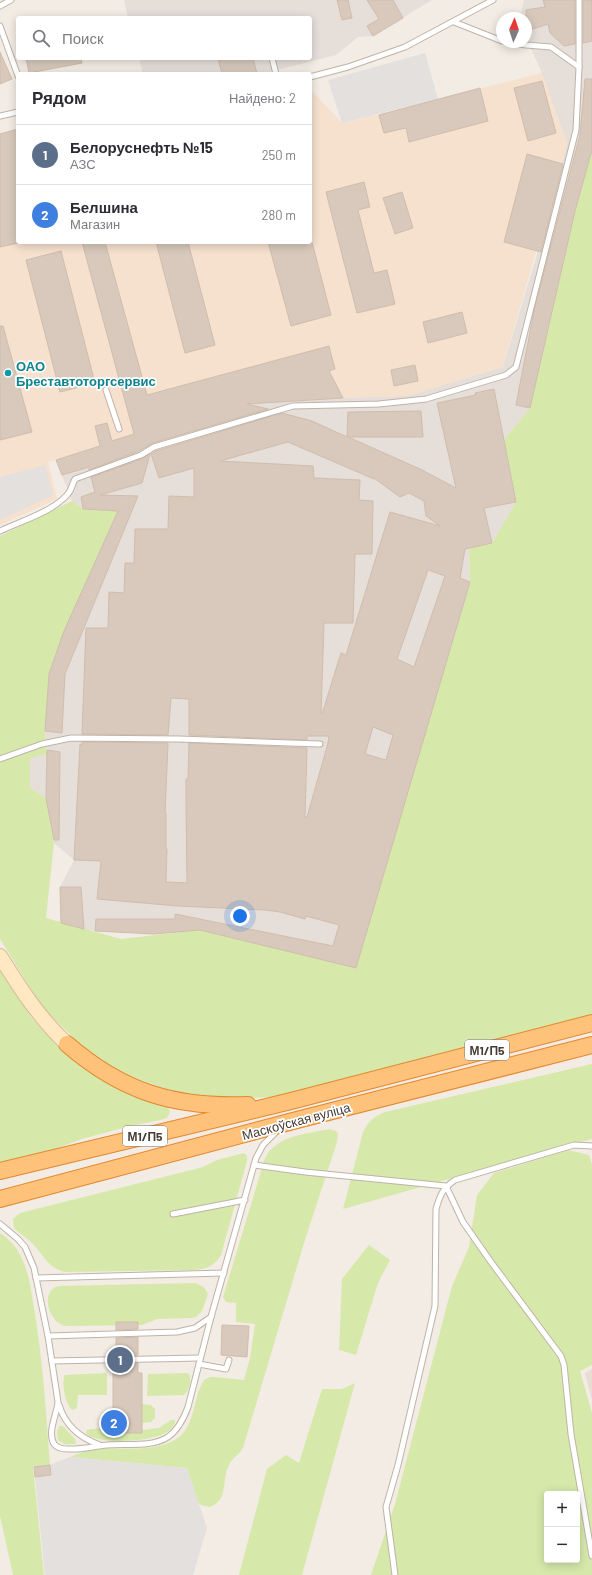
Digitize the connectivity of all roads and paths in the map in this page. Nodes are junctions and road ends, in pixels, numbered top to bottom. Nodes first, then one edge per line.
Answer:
1 (11, 0) edge
2 (493, 0) edge
3 (579, 0) edge
4 (0, 6) edge
5 (454, 22) junction
6 (0, 26) edge
7 (496, 39) edge
8 (532, 45) edge
9 (272, 60) edge
10 (579, 67) junction
11 (17, 72) edge
12 (276, 72) edge
13 (312, 76) edge
14 (16, 112) edge
15 (0, 116) edge
16 (106, 390) dead end
17 (119, 429) dead end
18 (0, 531) edge
19 (320, 744) dead end
20 (0, 759) edge
21 (0, 956) edge
22 (592, 1023) edge
23 (66, 1044) joint
24 (592, 1045) edge
25 (291, 1101) junction
26 (294, 1121) junction
27 (592, 1146) edge
28 (254, 1165) junction
29 (0, 1171) edge
30 (446, 1186) junction
31 (0, 1198) edge
32 (244, 1200) junction
33 (173, 1214) dead end
34 (0, 1224) edge
35 (224, 1273) junction
36 (36, 1278) junction
37 (212, 1317) junction
38 (48, 1336) junction
39 (200, 1358) junction
40 (229, 1360) dead end
41 (52, 1361) junction
42 (199, 1364) junction
43 (58, 1402) junction
44 (100, 1445) junction
45 (592, 1556) edge
46 (395, 1575) edge

1 - 4 lane
2 - 5 lane
3 - 10 lane
5 - 7 lane
5 - 13 lane
6 - 11 lane
8 - 10 lane
9 - 12 lane
10 - 18 lane
14 - 15 lane
16 - 17 lane
19 - 20 lane
21 - 23 main road
22 - 25 highway, Маскоўская вуліца / М1/П5
23 - 25 highway
24 - 26 highway, Маскоўская вуліца / М1/П5
25 - 29 highway, Маскоўская вуліца / М1/П5
26 - 28 lane
26 - 31 highway, Маскоўская вуліца / М1/П5
27 - 30 lane
28 - 30 lane
28 - 32 lane
30 - 45 lane
30 - 46 lane
32 - 33 lane
32 - 35 lane
34 - 36 lane
35 - 36 lane
35 - 37 lane
36 - 38 lane
37 - 38 lane
37 - 39 lane
38 - 41 lane
39 - 41 lane
39 - 42 lane
40 - 42 lane
41 - 43 lane
42 - 44 lane
43 - 44 lane
43 - 44 lane

